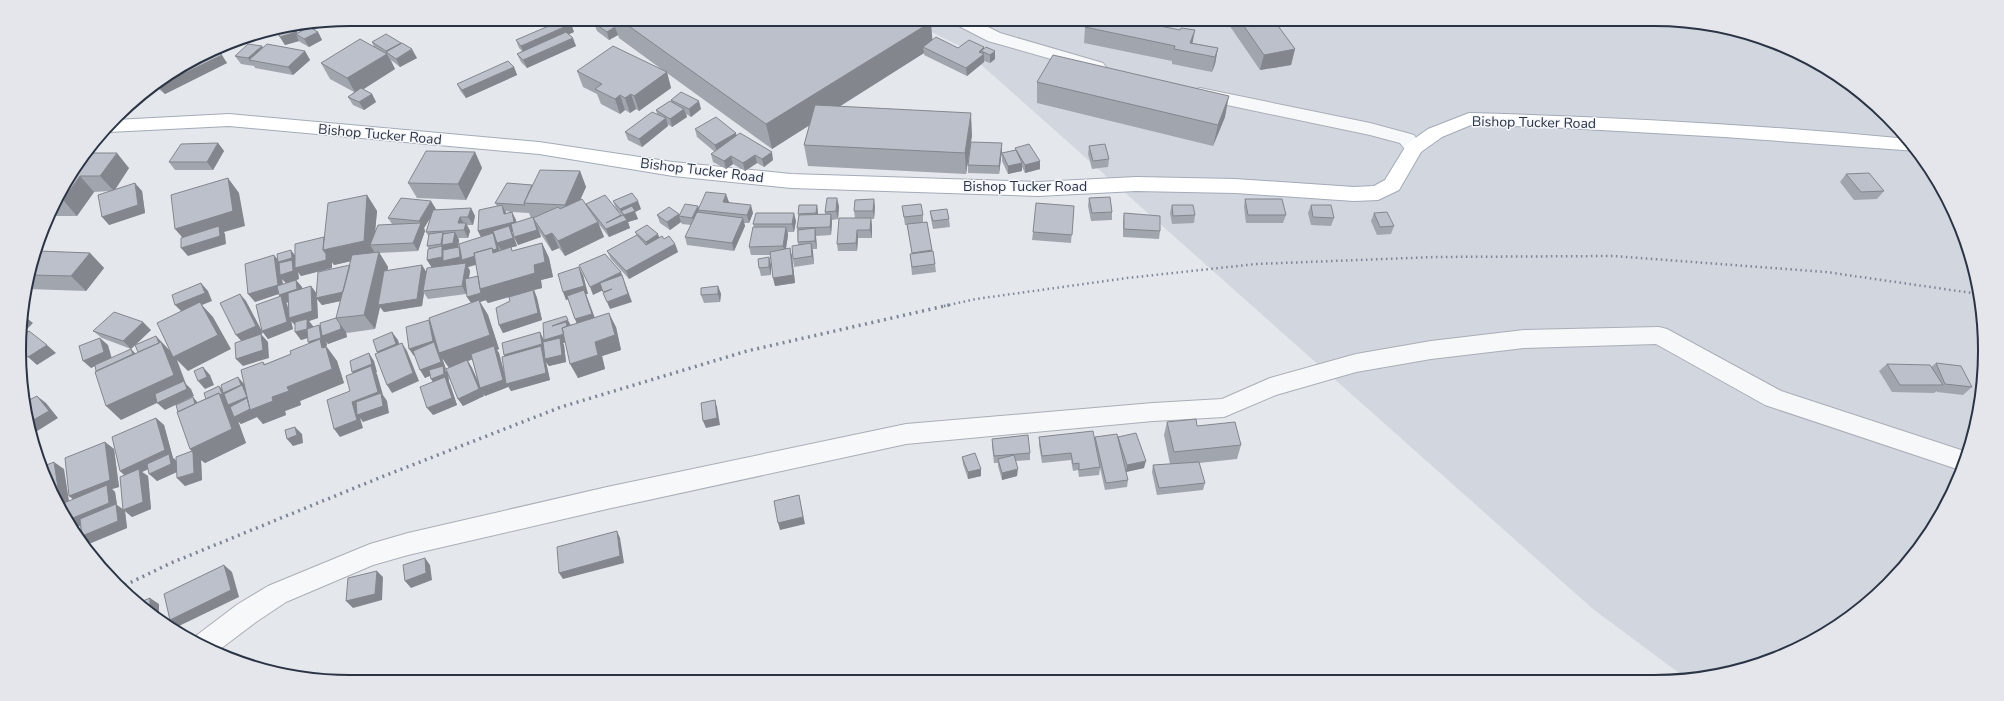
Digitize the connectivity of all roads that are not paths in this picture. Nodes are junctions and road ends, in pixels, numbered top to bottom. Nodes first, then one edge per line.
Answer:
1 (973, 26) edge
2 (1115, 72) edge
3 (1184, 90) edge
4 (117, 126) edge
5 (1904, 145) edge
6 (1414, 148) junction
7 (1959, 459) edge
8 (208, 642) edge

1 - 2 street
3 - 6 street
4 - 6 main road, Bishop Tucker Road
5 - 6 main road, Bishop Tucker Road
7 - 8 street

